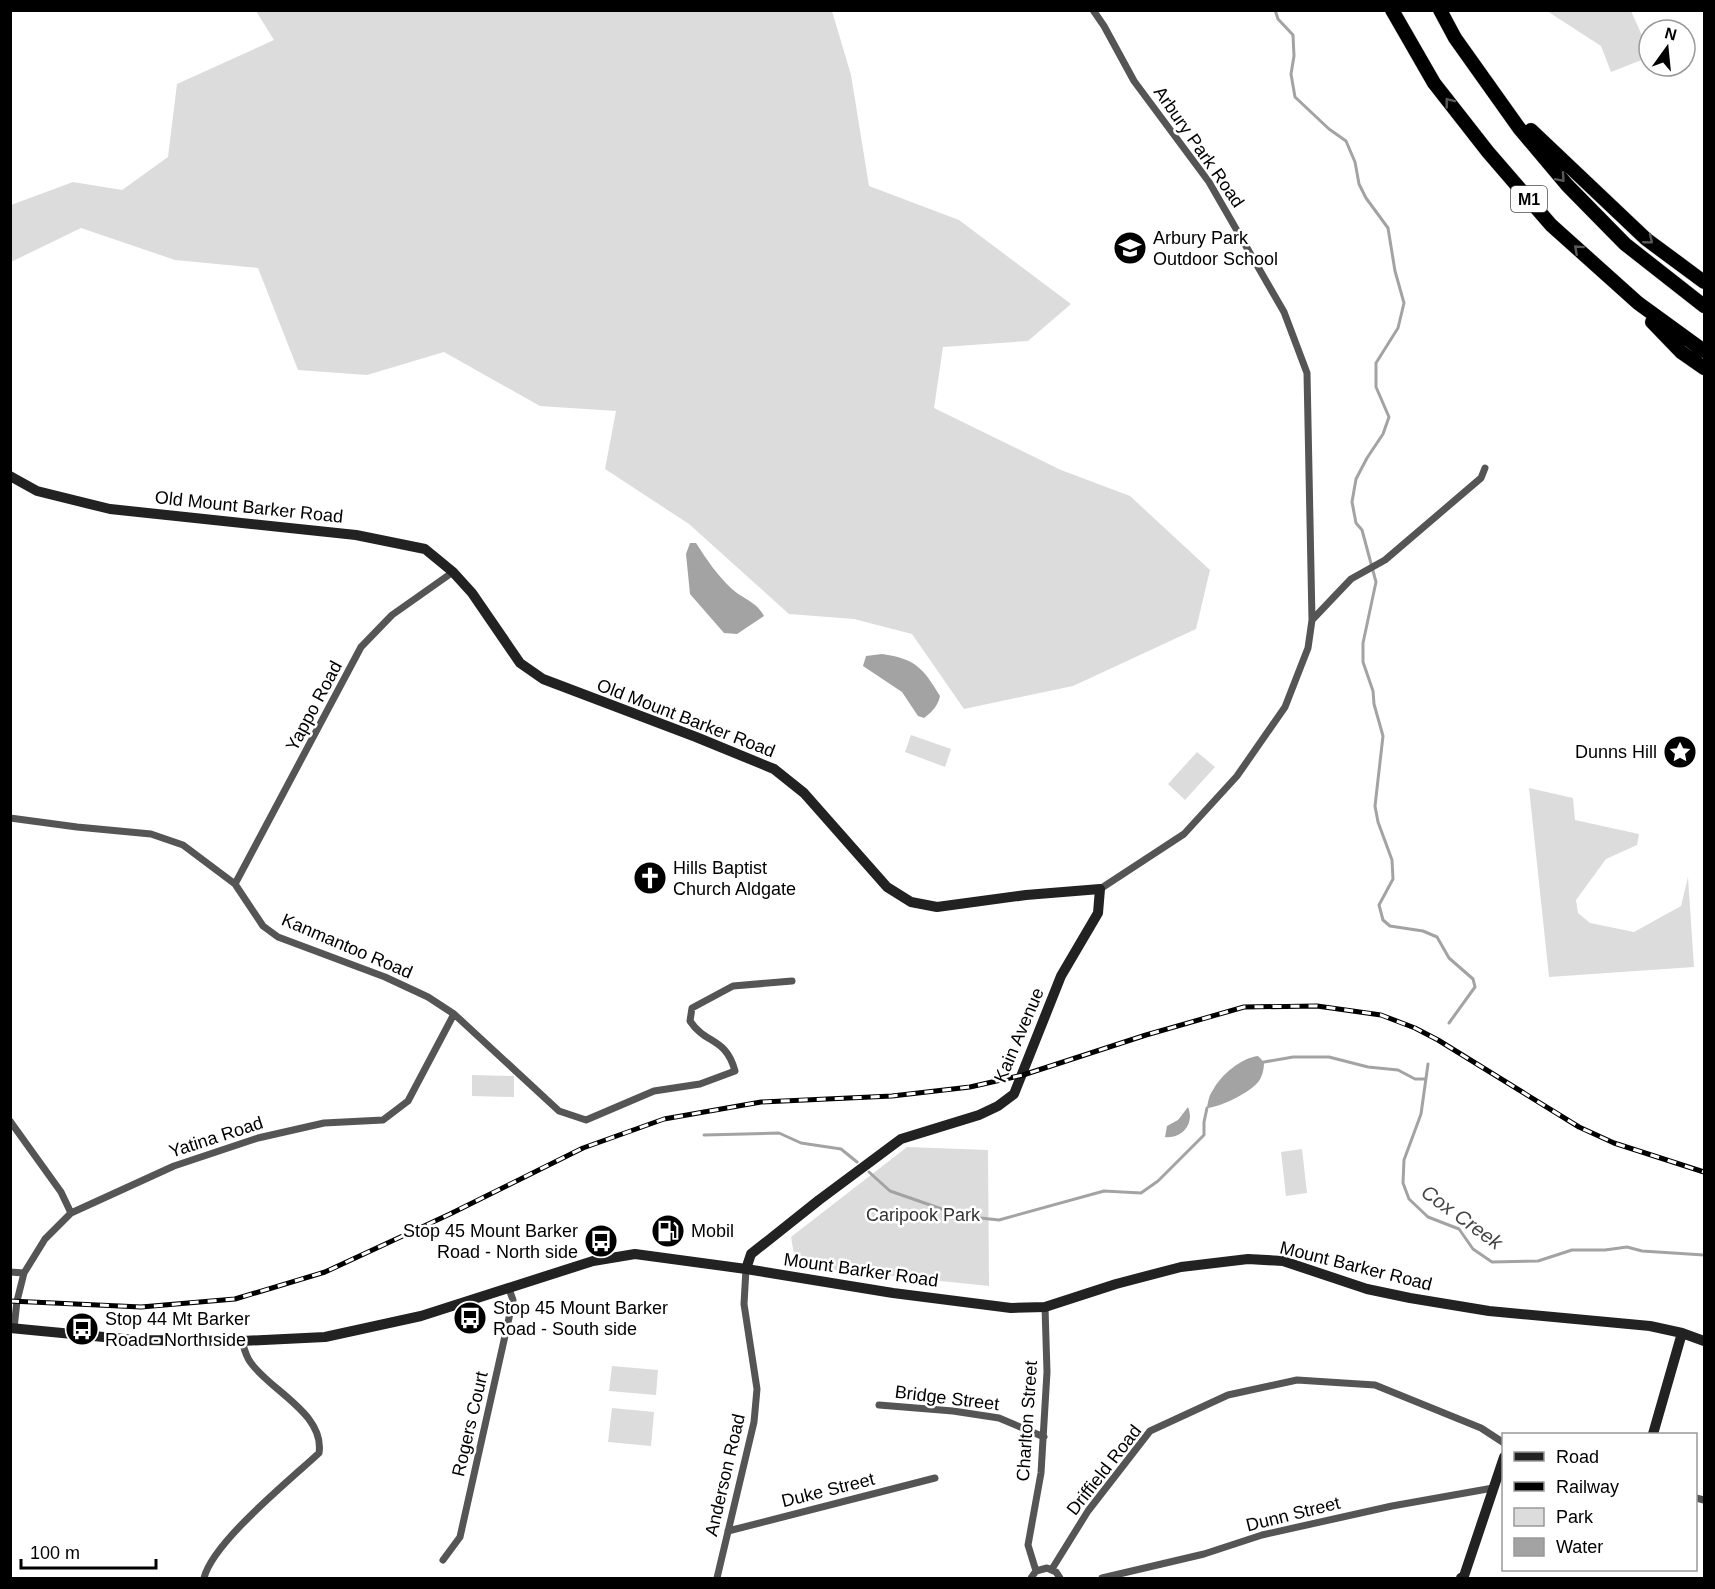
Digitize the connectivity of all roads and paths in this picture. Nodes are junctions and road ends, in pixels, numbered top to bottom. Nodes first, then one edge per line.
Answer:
1 (1093, 10) edge
2 (1392, 10) edge
3 (1440, 10) edge
4 (1499, 99) junction
5 (1608, 276) junction
6 (1704, 282) edge
7 (1704, 306) edge
8 (1704, 351) edge
9 (1704, 368) edge
10 (1485, 468) dead end
11 (10, 476) edge
12 (453, 572) junction
13 (1312, 620) junction
14 (10, 818) edge
15 (235, 884) junction
16 (1100, 889) junction
17 (792, 981) dead end
18 (454, 1014) junction
19 (10, 1121) edge
20 (71, 1213) junction
21 (746, 1269) junction
22 (10, 1272) edge
23 (24, 1273) junction
24 (509, 1289) junction
25 (1045, 1307) junction
26 (12, 1328) edge
27 (1682, 1333) junction
28 (242, 1341) junction
29 (1704, 1341) edge
30 (879, 1405) dead end
31 (1653, 1433) edge
32 (1044, 1437) junction
33 (1502, 1442) edge
34 (1502, 1460) edge
35 (935, 1478) dead end
36 (1493, 1488) junction
37 (728, 1531) junction
38 (443, 1560) dead end
39 (1052, 1569) junction
40 (1036, 1571) junction
41 (204, 1578) edge
42 (717, 1578) edge
43 (1031, 1578) edge
44 (1060, 1578) edge
45 (1102, 1578) edge
46 (1465, 1578) edge

1 - 13 street, Arbury Park Road
5 -> 2 highway, M1
3 - 4 highway, M1
4 -> 6 highway
4 -> 7 highway, M1
5 - 8 highway, M1
5 - 9 highway
10 - 13 street
11 - 12 main road, Old Mount Barker Road
12 - 15 street, Yappo Road
12 - 16 main road, Old Mount Barker Road
13 - 16 street, Old Mount Barker Road
14 - 15 street, Kanmantoo Road
15 - 18 street, Kanmantoo Road
16 - 21 main road, Kain Avenue
17 - 18 street, Kanmantoo Road
18 - 20 street, Yatina Road
19 - 20 street
20 - 23 street, Yatina Road
21 - 24 main road, Mount Barker Road
21 - 25 main road, Mount Barker Road
21 - 37 street, Anderson Road
22 - 23 street
23 - 26 street, Yatina Road
24 - 28 main road, Mount Barker Road
24 - 38 street, Rogers Court
25 - 27 main road, Mount Barker Road
25 - 32 street, Charlton Street
26 - 28 main road, Mount Barker Road
27 - 29 main road, Mount Barker Road
27 - 31 main road
28 - 41 street
30 - 32 street, Bridge Street
32 - 40 street, Charlton Street
33 - 39 street, Driffield Road
34 - 36 main road
35 - 37 street, Duke Street
36 - 45 street, Dunn Street
36 - 46 main road
37 - 42 street, Anderson Road
39 - 40 street
39 - 44 street
40 - 43 street

